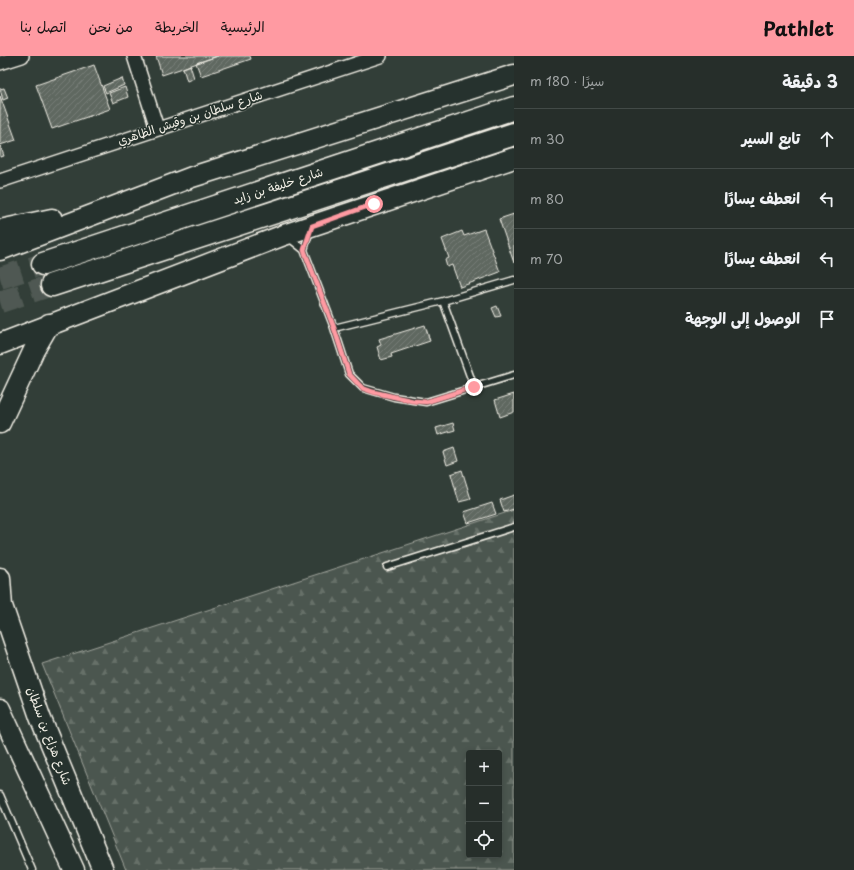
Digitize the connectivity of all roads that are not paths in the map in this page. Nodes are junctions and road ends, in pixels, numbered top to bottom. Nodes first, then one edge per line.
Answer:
1 (22, 56) edge
2 (134, 56) edge
3 (380, 56) edge
4 (360, 59) edge
5 (0, 63) edge
6 (514, 75) edge
7 (514, 108) edge
8 (158, 128) junction
9 (514, 134) edge
10 (514, 158) edge
11 (0, 182) edge
12 (112, 206) junction
13 (312, 226) junction
14 (0, 230) edge
15 (0, 234) edge
16 (284, 235) junction
17 (0, 250) edge
18 (304, 250) junction
19 (43, 264) tunnel mouth
20 (514, 280) edge
21 (52, 285) tunnel mouth
22 (443, 301) junction
23 (49, 324) junction
24 (334, 328) junction
25 (5, 341) edge
26 (514, 375) edge
27 (474, 387) junction
28 (0, 423) edge
29 (514, 527) edge
30 (387, 567) dead end
31 (0, 578) edge
32 (1, 604) edge
33 (0, 710) edge
34 (0, 795) edge
35 (32, 870) edge
36 (74, 870) edge
37 (103, 870) edge

1 - 5 street
2 - 8 street
3 - 4 street, شارع سلطان بن وقيش الظاهري
4 - 8 street, شارع سلطان بن وقيش الظاهري
6 - 12 main road
7 - 19 highway, شارع خليفة بن زايد
8 - 11 street, شارع سلطان بن وقيش الظاهري
9 - 21 highway, شارع خليفة بن زايد
10 - 13 main road
12 - 14 main road
12 - 15 main road
12 - 17 main road
13 - 16 main road
13 - 18 lane
16 - 18 lane
16 - 23 main road
18 - 24 lane
20 - 22 lane
22 - 24 lane
22 - 27 lane
23 - 25 main road
23 - 28 main road
24 - 27 lane
26 - 27 lane
29 - 30 lane
31 - 32 main road, شارع هزاع بن سلطان
32 - 37 main road, شارع هزاع بن سلطان
33 - 36 main road
34 - 35 lane

